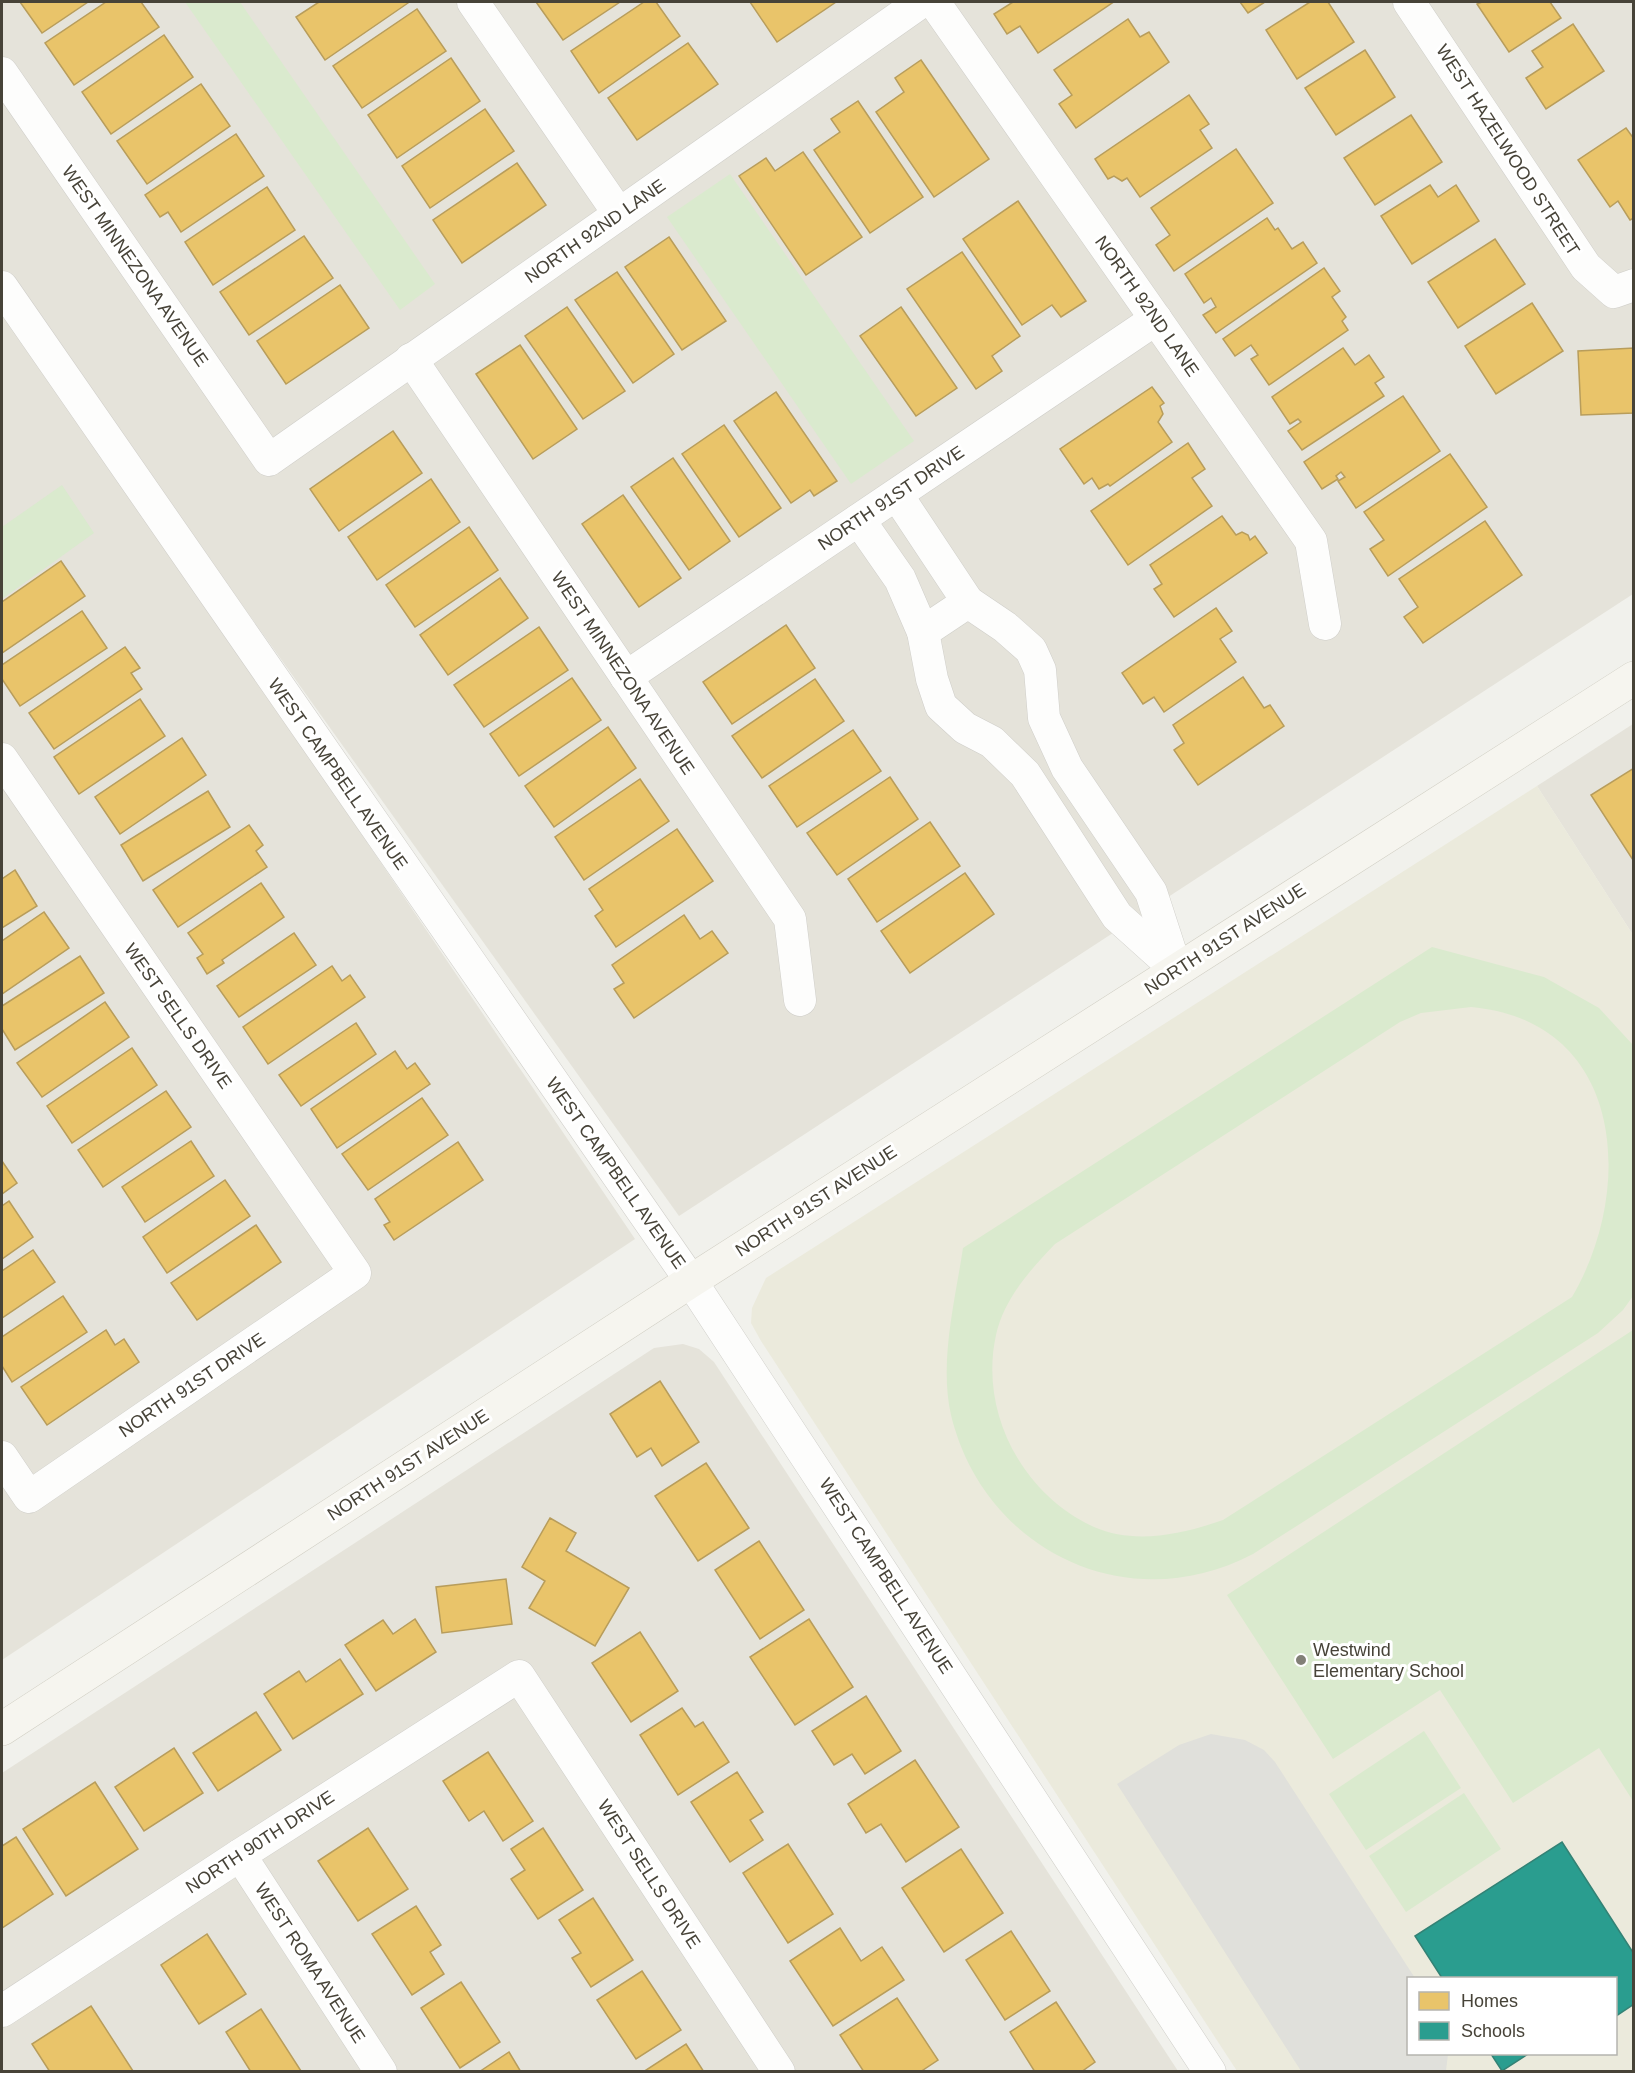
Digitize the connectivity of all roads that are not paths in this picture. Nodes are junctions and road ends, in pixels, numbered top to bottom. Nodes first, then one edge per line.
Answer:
1 (473, 2) edge
2 (921, 2) edge
3 (934, 2) edge
4 (1409, 2) edge
5 (2, 73) edge
6 (619, 214) junction
7 (2, 287) edge
8 (1624, 288) edge
9 (1156, 319) junction
10 (411, 359) junction
11 (269, 460) joint
12 (897, 495) junction
13 (859, 520) junction
14 (968, 602) junction
15 (1325, 624) dead end
16 (923, 632) junction
17 (626, 677) junction
18 (1634, 678) edge
19 (2, 759) edge
20 (1176, 969) junction
21 (800, 1000) dead end
22 (355, 1273) joint
23 (691, 1281) junction
24 (2, 1457) edge
25 (519, 1676) joint
26 (2, 1729) edge
27 (240, 1854) junction
28 (2, 2011) edge
29 (381, 2072) edge
30 (779, 2072) edge
31 (1210, 2072) edge

1 - 6 street
2 - 6 street, NORTH 92ND LANE
3 - 9 street, NORTH 92ND LANE
4 - 8 street, WEST HAZELWOOD STREET
5 - 11 street, WEST MINNEZONA AVENUE
6 - 10 street, NORTH 92ND LANE
7 - 23 street, WEST CAMPBELL AVENUE
9 - 12 street, NORTH 91ST DRIVE
9 - 15 street, NORTH 92ND LANE
10 - 11 street, NORTH 92ND LANE
10 - 17 street, WEST MINNEZONA AVENUE
12 - 13 street, NORTH 91ST DRIVE
12 - 14 street
13 - 16 street
13 - 17 street, NORTH 91ST DRIVE
14 - 16 street
14 - 20 street
16 - 20 street
17 - 21 street, WEST MINNEZONA AVENUE
18 - 20 main road, NORTH 91ST AVENUE
19 - 22 street, WEST SELLS DRIVE
20 - 23 main road, NORTH 91ST AVENUE
22 - 24 street, NORTH 91ST DRIVE
23 - 26 main road, NORTH 91ST AVENUE
23 - 31 street, WEST CAMPBELL AVENUE
25 - 27 street, NORTH 90TH DRIVE
25 - 30 street, WEST SELLS DRIVE
27 - 28 street, NORTH 90TH DRIVE
27 - 29 street, WEST ROMA AVENUE

